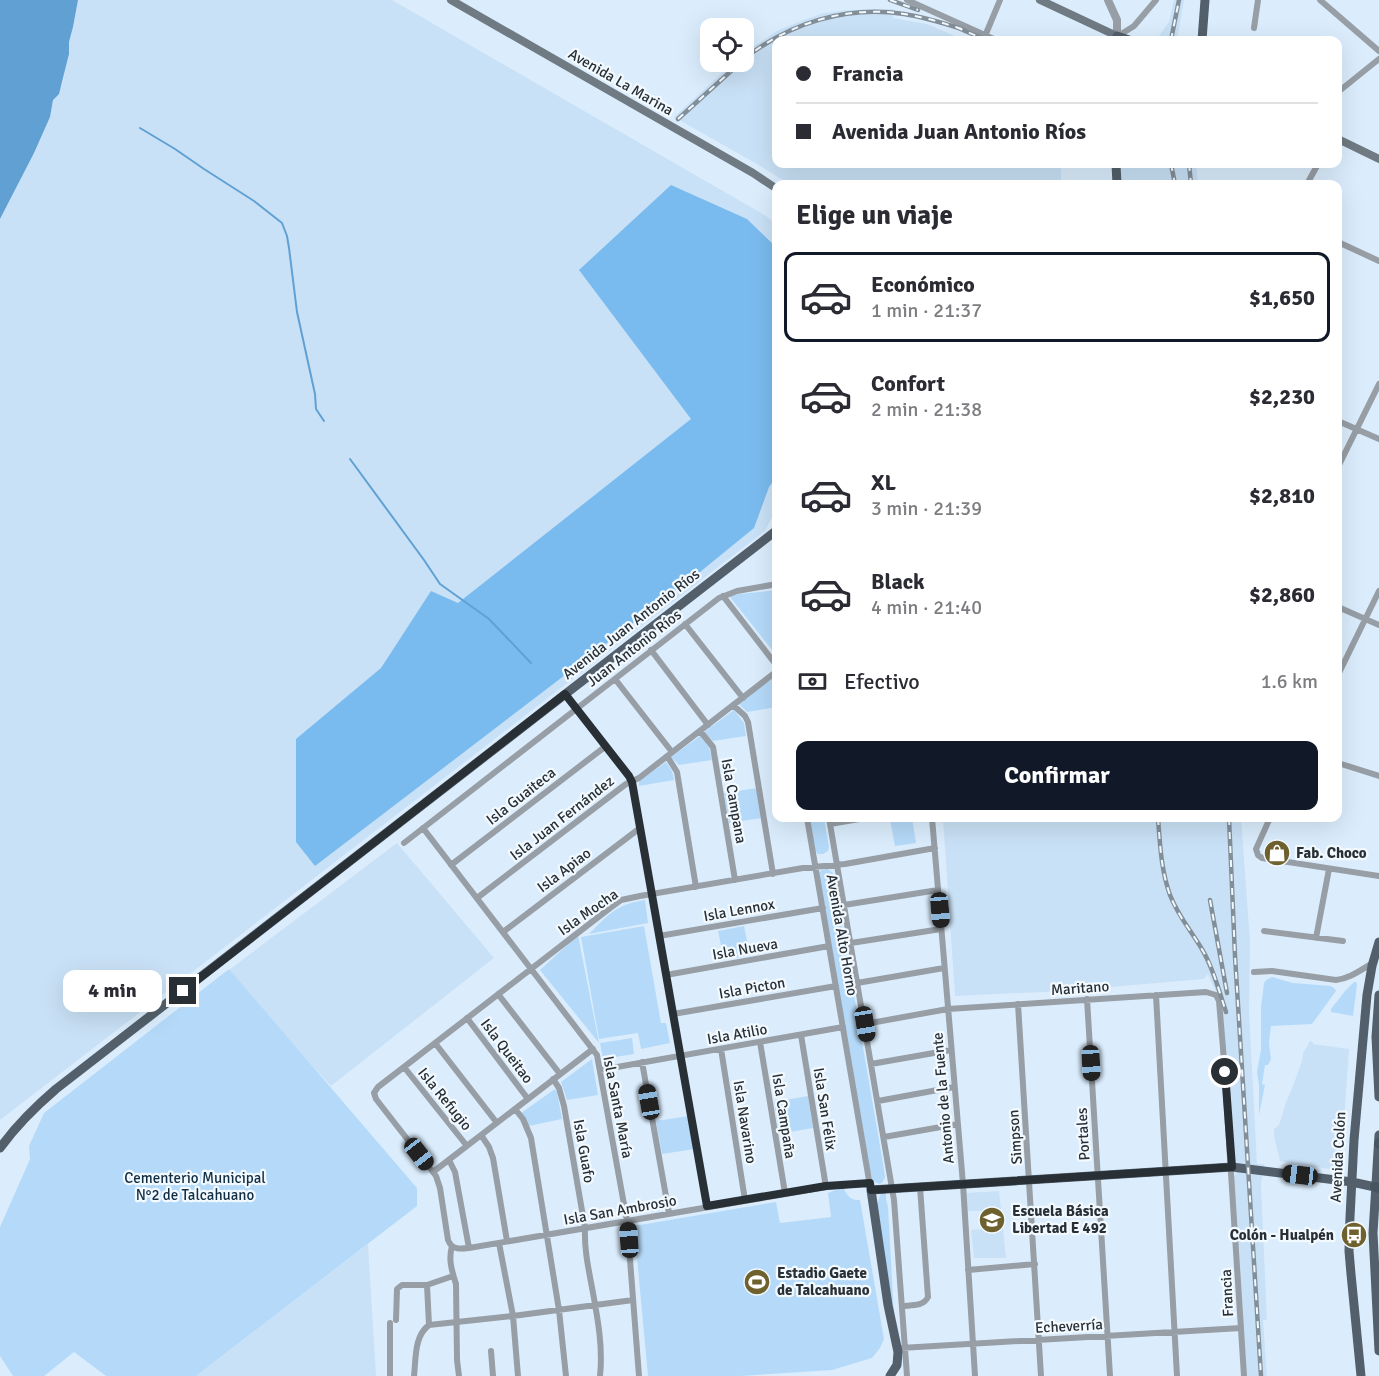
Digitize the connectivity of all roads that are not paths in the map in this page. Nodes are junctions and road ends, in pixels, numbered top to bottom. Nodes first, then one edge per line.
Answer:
1 (451, 0) edge
2 (907, 0) edge
3 (1000, 0) edge
4 (1041, 0) edge
5 (1108, 0) edge
6 (1156, 0) edge
7 (1205, 0) edge
8 (1258, 0) edge
9 (1322, 0) edge
10 (1254, 27) dead end
11 (985, 36) joint
12 (1112, 36) edge
13 (1116, 36) edge
14 (1119, 36) edge
15 (1202, 36) edge
16 (1379, 51) edge
17 (1379, 59) edge
18 (1342, 89) edge
19 (1342, 141) edge
20 (1379, 159) edge
21 (772, 186) edge
22 (1342, 244) edge
23 (1379, 261) edge
24 (1379, 384) edge
25 (1342, 423) edge
26 (1356, 429) junction
27 (1379, 439) edge
28 (1342, 459) edge
29 (772, 534) edge
30 (772, 585) edge
31 (1379, 591) edge
32 (723, 596) junction
33 (1342, 609) edge
34 (1366, 619) junction
35 (685, 624) junction
36 (1379, 625) edge
37 (651, 650) junction
38 (772, 660) edge
39 (1342, 667) edge
40 (772, 675) edge
41 (615, 679) junction
42 (565, 694) junction
43 (743, 698) junction
44 (733, 705) junction
45 (577, 708) junction
46 (708, 725) junction
47 (699, 731) junction
48 (606, 746) junction
49 (670, 754) junction
50 (1342, 764) edge
51 (1379, 776) edge
52 (632, 782) junction
53 (808, 822) edge
54 (830, 822) edge
55 (932, 822) edge
56 (1268, 822) edge
57 (423, 828) junction
58 (640, 828) junction
59 (404, 843) dead end
60 (935, 848) junction
61 (837, 864) junction
62 (451, 865) junction
63 (815, 867) junction
64 (1329, 869) junction
65 (773, 874) junction
66 (1379, 876) edge
67 (735, 880) junction
68 (696, 887) junction
69 (938, 890) junction
70 (652, 894) junction
71 (477, 898) junction
72 (844, 905) junction
73 (823, 908) junction
74 (941, 929) junction
75 (503, 932) junction
76 (1264, 932) dead end
77 (659, 936) junction
78 (1316, 938) junction
79 (1343, 941) dead end
80 (1379, 942) edge
81 (851, 944) junction
82 (829, 946) junction
83 (1372, 963) junction
84 (531, 968) junction
85 (944, 968) junction
86 (1254, 972) dead end
87 (1358, 972) junction
88 (666, 975) junction
89 (1370, 977) junction
90 (858, 982) junction
91 (836, 986) junction
92 (498, 994) junction
93 (1214, 994) joint
94 (1156, 995) junction
95 (1379, 995) edge
96 (1087, 999) junction
97 (1018, 1004) junction
98 (948, 1009) junction
99 (672, 1014) junction
100 (467, 1018) junction
101 (865, 1024) junction
102 (843, 1028) junction
103 (801, 1035) junction
104 (760, 1042) junction
105 (435, 1043) junction
106 (593, 1049) junction
107 (721, 1049) junction
108 (951, 1050) junction
109 (680, 1056) junction
110 (642, 1062) junction
111 (871, 1064) junction
112 (404, 1067) junction
113 (600, 1070) junction
114 (560, 1074) junction
115 (554, 1079) junction
116 (954, 1087) junction
117 (1379, 1097) edge
118 (528, 1099) junction
119 (878, 1101) junction
120 (515, 1109) junction
121 (497, 1123) junction
122 (957, 1124) junction
123 (481, 1135) junction
124 (1379, 1135) edge
125 (884, 1137) junction
126 (1379, 1144) edge
127 (467, 1146) junction
128 (0, 1148) edge
129 (449, 1160) junction
130 (1232, 1167) junction
131 (1165, 1171) junction
132 (433, 1172) junction
133 (1097, 1176) junction
134 (1029, 1180) junction
135 (1352, 1182) junction
136 (963, 1184) junction
137 (826, 1186) junction
138 (870, 1187) junction
139 (920, 1187) junction
140 (1377, 1188) edge
141 (893, 1189) junction
142 (785, 1193) junction
143 (745, 1200) junction
144 (707, 1206) junction
145 (669, 1213) junction
146 (627, 1221) junction
147 (585, 1228) junction
148 (546, 1235) junction
149 (507, 1241) junction
150 (499, 1243) junction
151 (452, 1246) junction
152 (468, 1248) junction
153 (1035, 1264) junction
154 (968, 1270) junction
155 (453, 1276) junction
156 (427, 1285) junction
157 (633, 1300) junction
158 (595, 1305) junction
159 (902, 1306) junction
160 (559, 1310) junction
161 (513, 1316) junction
162 (457, 1323) junction
163 (429, 1325) junction
164 (1241, 1328) junction
165 (1174, 1332) junction
166 (1107, 1336) junction
167 (1039, 1340) junction
168 (972, 1344) junction
169 (901, 1348) junction
170 (491, 1351) dead end
171 (1379, 1351) edge
172 (390, 1376) edge
173 (414, 1376) edge
174 (459, 1376) edge
175 (493, 1376) edge
176 (518, 1376) edge
177 (566, 1376) edge
178 (600, 1376) edge
179 (639, 1376) edge
180 (890, 1376) edge
181 (907, 1376) edge
182 (975, 1376) edge
183 (1041, 1376) edge
184 (1110, 1376) edge
185 (1177, 1376) edge
186 (1244, 1376) edge
187 (1361, 1376) edge

1 - 21 main road, Avenida La Marina
2 - 11 street
3 - 11 street
4 - 12 main road
5 - 13 street
6 - 14 street
7 - 15 main road
8 - 10 street
9 - 16 street
17 - 18 street
19 - 20 main road
22 - 23 street
24 - 26 street
25 - 26 street
26 - 27 street
26 - 28 street
29 - 42 main road, Avenida Juan Antonio Ríos
30 - 32 street, Juan Antonio Ríos
31 - 34 street
32 - 35 street, Juan Antonio Ríos
32 - 38 street
33 - 34 street
34 - 36 street
34 - 39 street
35 - 37 street, Juan Antonio Ríos
35 - 43 street
37 - 41 street, Juan Antonio Ríos
37 - 46 street
40 - 43 street, Isla Juan Fernández
41 - 45 street, Juan Antonio Ríos
41 - 49 street
42 - 45 street
42 - 128 main road, Avenida Juan Antonio Ríos
43 - 44 street, Isla Juan Fernández
44 - 46 street, Isla Juan Fernández
44 - 65 street
45 - 48 street
45 - 57 street, Juan Antonio Ríos
46 - 47 street, Isla Juan Fernández
47 - 49 street, Isla Juan Fernández
47 - 67 street, Isla Campana
48 - 52 street
48 - 62 street, Isla Guaiteca
49 - 52 street, Isla Juan Fernández
49 - 68 street
50 - 51 street
52 - 58 street
52 - 71 street, Isla Juan Fernández
53 - 63 street, Avenida Alto Horno
54 - 61 street, Avenida Alto Horno
55 - 60 street, Antonio de la Fuente
56 - 64 street
57 - 59 street, Juan Antonio Ríos
57 - 62 street, Isla Santa María
58 - 70 street
58 - 75 street, Isla Apiao
60 - 61 street, Isla Mocha
60 - 69 street, Antonio de la Fuente
61 - 63 street, Isla Mocha
61 - 72 street, Avenida Alto Horno
62 - 71 street, Isla Santa María
63 - 65 street, Isla Mocha
63 - 73 street, Avenida Alto Horno
64 - 66 street
64 - 78 street
65 - 67 street, Isla Mocha
67 - 68 street, Isla Mocha
68 - 70 street, Isla Mocha
69 - 72 street
69 - 74 street, Antonio de la Fuente
70 - 77 street
70 - 84 street, Isla Mocha
71 - 75 street, Isla Santa María
72 - 81 street, Avenida Alto Horno
73 - 77 street, Isla Lennox
73 - 82 street, Avenida Alto Horno
74 - 81 street
74 - 85 street, Antonio de la Fuente
75 - 84 street, Isla Santa María
76 - 78 street
77 - 88 street
78 - 79 street
80 - 83 main road, Avenida Colón
81 - 90 street, Avenida Alto Horno
82 - 88 street, Isla Nueva
82 - 91 street, Avenida Alto Horno
83 - 87 street
83 - 89 main road, Avenida Colón
84 - 92 street, Isla Mocha
84 - 106 street, Isla Santa María
85 - 90 street
85 - 98 street, Antonio de la Fuente
86 - 87 street
87 - 89 street
88 - 99 street
89 - 135 main road, Avenida Colón
90 - 101 street, Avenida Alto Horno
91 - 99 street, Isla Picton
91 - 102 street, Avenida Alto Horno
92 - 100 street, Isla Mocha
92 - 114 street
93 - 94 street, Maritano
93 - 130 street, Francia
94 - 96 street, Maritano
94 - 131 street
95 - 117 main road
96 - 97 street, Maritano
96 - 133 street, Portales
97 - 98 street, Maritano
97 - 134 street, Simpson
98 - 101 street
98 - 108 street, Antonio de la Fuente
99 - 109 street
100 - 105 street, Isla Mocha
100 - 118 street, Isla Queitao
101 - 111 street, Avenida Alto Horno
102 - 103 street, Isla Atilio
102 - 138 street, Avenida Alto Horno
103 - 104 street, Isla Atilio
103 - 137 street, Isla San Félix
104 - 107 street, Isla Atilio
104 - 142 street, Isla Campaña
105 - 112 street, Isla Mocha
105 - 121 street
106 - 113 street, Isla Santa María
106 - 114 street
107 - 109 street, Isla Atilio
107 - 143 street, Isla Navarino
108 - 111 street
108 - 116 street, Antonio de la Fuente
109 - 110 street, Isla Atilio
109 - 144 street
110 - 113 street, Isla Atilio
110 - 145 street
111 - 119 street, Avenida Alto Horno
112 - 127 street, Isla Refugio
112 - 132 street, Isla Mocha
113 - 146 street, Isla Santa María
114 - 115 street
115 - 118 street
115 - 147 street, Isla Guafo
116 - 119 street
116 - 122 street, Antonio de la Fuente
118 - 120 street
119 - 125 street, Avenida Alto Horno
120 - 121 street
120 - 148 street
121 - 123 street
122 - 125 street
122 - 136 street, Antonio de la Fuente
123 - 127 street
123 - 149 street
124 - 126 main road
125 - 141 street, Avenida Alto Horno
126 - 140 main road
127 - 129 street
129 - 132 street
129 - 152 street
130 - 131 main road
130 - 135 main road
130 - 164 street, Francia
131 - 133 main road
131 - 165 street
132 - 151 street
133 - 134 main road
133 - 166 street, Portales
134 - 136 main road
134 - 153 street, Simpson
135 - 140 main road
135 - 187 main road, Avenida Colón
136 - 139 main road
136 - 154 street, Antonio de la Fuente
137 - 138 street, Isla San Ambrosio
137 - 142 street, Isla San Ambrosio
138 - 141 main road
138 - 169 main road, Avenida Alto Horno
139 - 141 main road
139 - 159 street
140 - 171 main road
141 - 159 street, Avenida Alto Horno
142 - 143 street, Isla San Ambrosio
143 - 144 street, Isla San Ambrosio
144 - 145 street, Isla San Ambrosio
145 - 146 street, Isla San Ambrosio
146 - 147 street, Isla San Ambrosio
146 - 157 street, Isla Santa María
147 - 148 street, Isla San Ambrosio
147 - 158 street, Isla Guafo
148 - 149 street, Isla San Ambrosio
148 - 160 street
149 - 150 street, Isla San Ambrosio
150 - 152 street, Isla San Ambrosio
150 - 161 street
151 - 152 street, Isla San Ambrosio
151 - 155 street
153 - 154 street
153 - 167 street, Simpson
154 - 168 street, Antonio de la Fuente
155 - 156 street
155 - 162 street
156 - 163 street
156 - 172 street
157 - 158 street
157 - 179 street, Isla Santa María
158 - 160 street
158 - 178 street, Isla Guafo
159 - 169 street, Avenida Alto Horno
160 - 161 street
160 - 177 street
161 - 162 street
161 - 176 street
162 - 163 street
162 - 174 street
163 - 173 street
164 - 165 street, Echeverría
164 - 186 street, Francia
165 - 166 street, Echeverría
165 - 185 street
166 - 167 street, Echeverría
166 - 184 street, Portales
167 - 168 street, Echeverría
167 - 183 street, Simpson
168 - 169 street, Echeverría
168 - 182 street, Antonio de la Fuente
169 - 180 main road, Avenida Alto Horno
169 - 181 street
170 - 175 street

